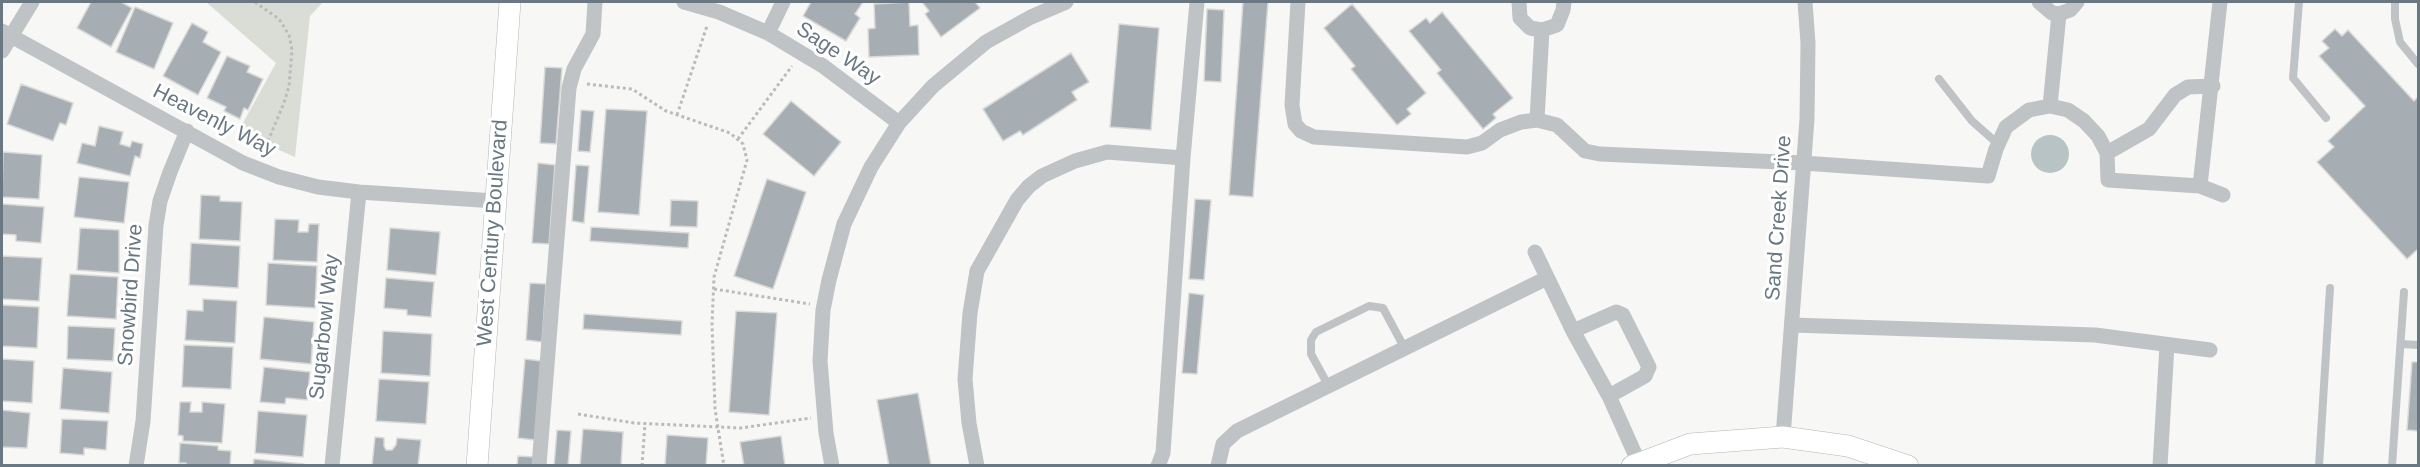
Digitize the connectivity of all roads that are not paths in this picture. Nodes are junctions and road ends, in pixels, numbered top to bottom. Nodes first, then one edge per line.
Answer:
1 (32, 2) edge
2 (510, 2) edge
3 (595, 2) edge
4 (684, 2) edge
5 (783, 2) edge
6 (1066, 2) edge
7 (1197, 2) edge
8 (1298, 2) edge
9 (1519, 2) edge
10 (1564, 2) edge
11 (1804, 2) edge
12 (2039, 2) edge
13 (2077, 2) edge
14 (2220, 2) edge
15 (2299, 2) edge
16 (2395, 2) edge
17 (2059, 14) junction
18 (1542, 30) junction
19 (768, 33) junction
20 (6, 34) edge
21 (2, 51) edge
22 (2418, 64) edge
23 (1939, 79) dead end
24 (2212, 86) junction
25 (2050, 106) junction
26 (2326, 118) dead end
27 (1537, 120) junction
28 (899, 123) junction
29 (187, 131) junction
30 (1998, 144) junction
31 (2107, 153) junction
32 (1183, 158) junction
33 (1803, 163) junction
34 (2200, 186) junction
35 (359, 192) junction
36 (2223, 195) dead end
37 (495, 201) junction
38 (1535, 252) dead end
39 (1547, 278) junction
40 (2330, 288) dead end
41 (2404, 292) dead end
42 (1792, 325) junction
43 (1573, 331) junction
44 (2401, 344) junction
45 (2167, 345) junction
46 (2418, 345) edge
47 (1404, 347) junction
48 (2210, 350) dead end
49 (1328, 385) junction
50 (1609, 396) junction
51 (1783, 437) junction
52 (1636, 464) edge
53 (136, 465) edge
54 (332, 465) edge
55 (477, 465) edge
56 (539, 465) edge
57 (832, 465) edge
58 (977, 465) edge
59 (1158, 465) edge
60 (1218, 465) edge
61 (1908, 465) edge
62 (2160, 465) edge
63 (2319, 465) edge
64 (2392, 465) edge

1 - 20 street
2 - 37 street, West Century Boulevard
3 - 56 street
4 - 19 street, Sage Way
5 - 19 street
6 - 28 street
7 - 32 street
8 - 27 street
9 - 18 street
10 - 18 street
11 - 33 street, Sand Creek Drive
12 - 17 street
13 - 17 street
14 - 24 street
15 - 26 lane
16 - 22 lane
17 - 25 street
18 - 27 street
19 - 28 street, Sage Way
20 - 21 street
20 - 29 street, Heavenly Way
23 - 30 lane
24 - 31 street
24 - 34 street
25 - 30 street
25 - 31 street
27 - 33 street
28 - 57 street
29 - 35 street, Heavenly Way
29 - 53 street, Snowbird Drive
30 - 33 street
31 - 34 street
32 - 58 street
32 - 59 street
33 - 42 street, Sand Creek Drive
34 - 36 street
35 - 37 street, Heavenly Way
35 - 54 street, Sugarbowl Way
37 - 55 street, West Century Boulevard
38 - 39 street
39 - 43 street
39 - 47 street
40 - 63 lane
41 - 44 lane
42 - 45 street
42 - 51 street, Sand Creek Drive
43 - 50 street
43 - 50 street
44 - 46 lane
44 - 64 lane
45 - 48 street
45 - 62 street
47 - 49 street
47 - 49 lane
49 - 60 street
50 - 52 street
51 - 52 street
51 - 61 street

